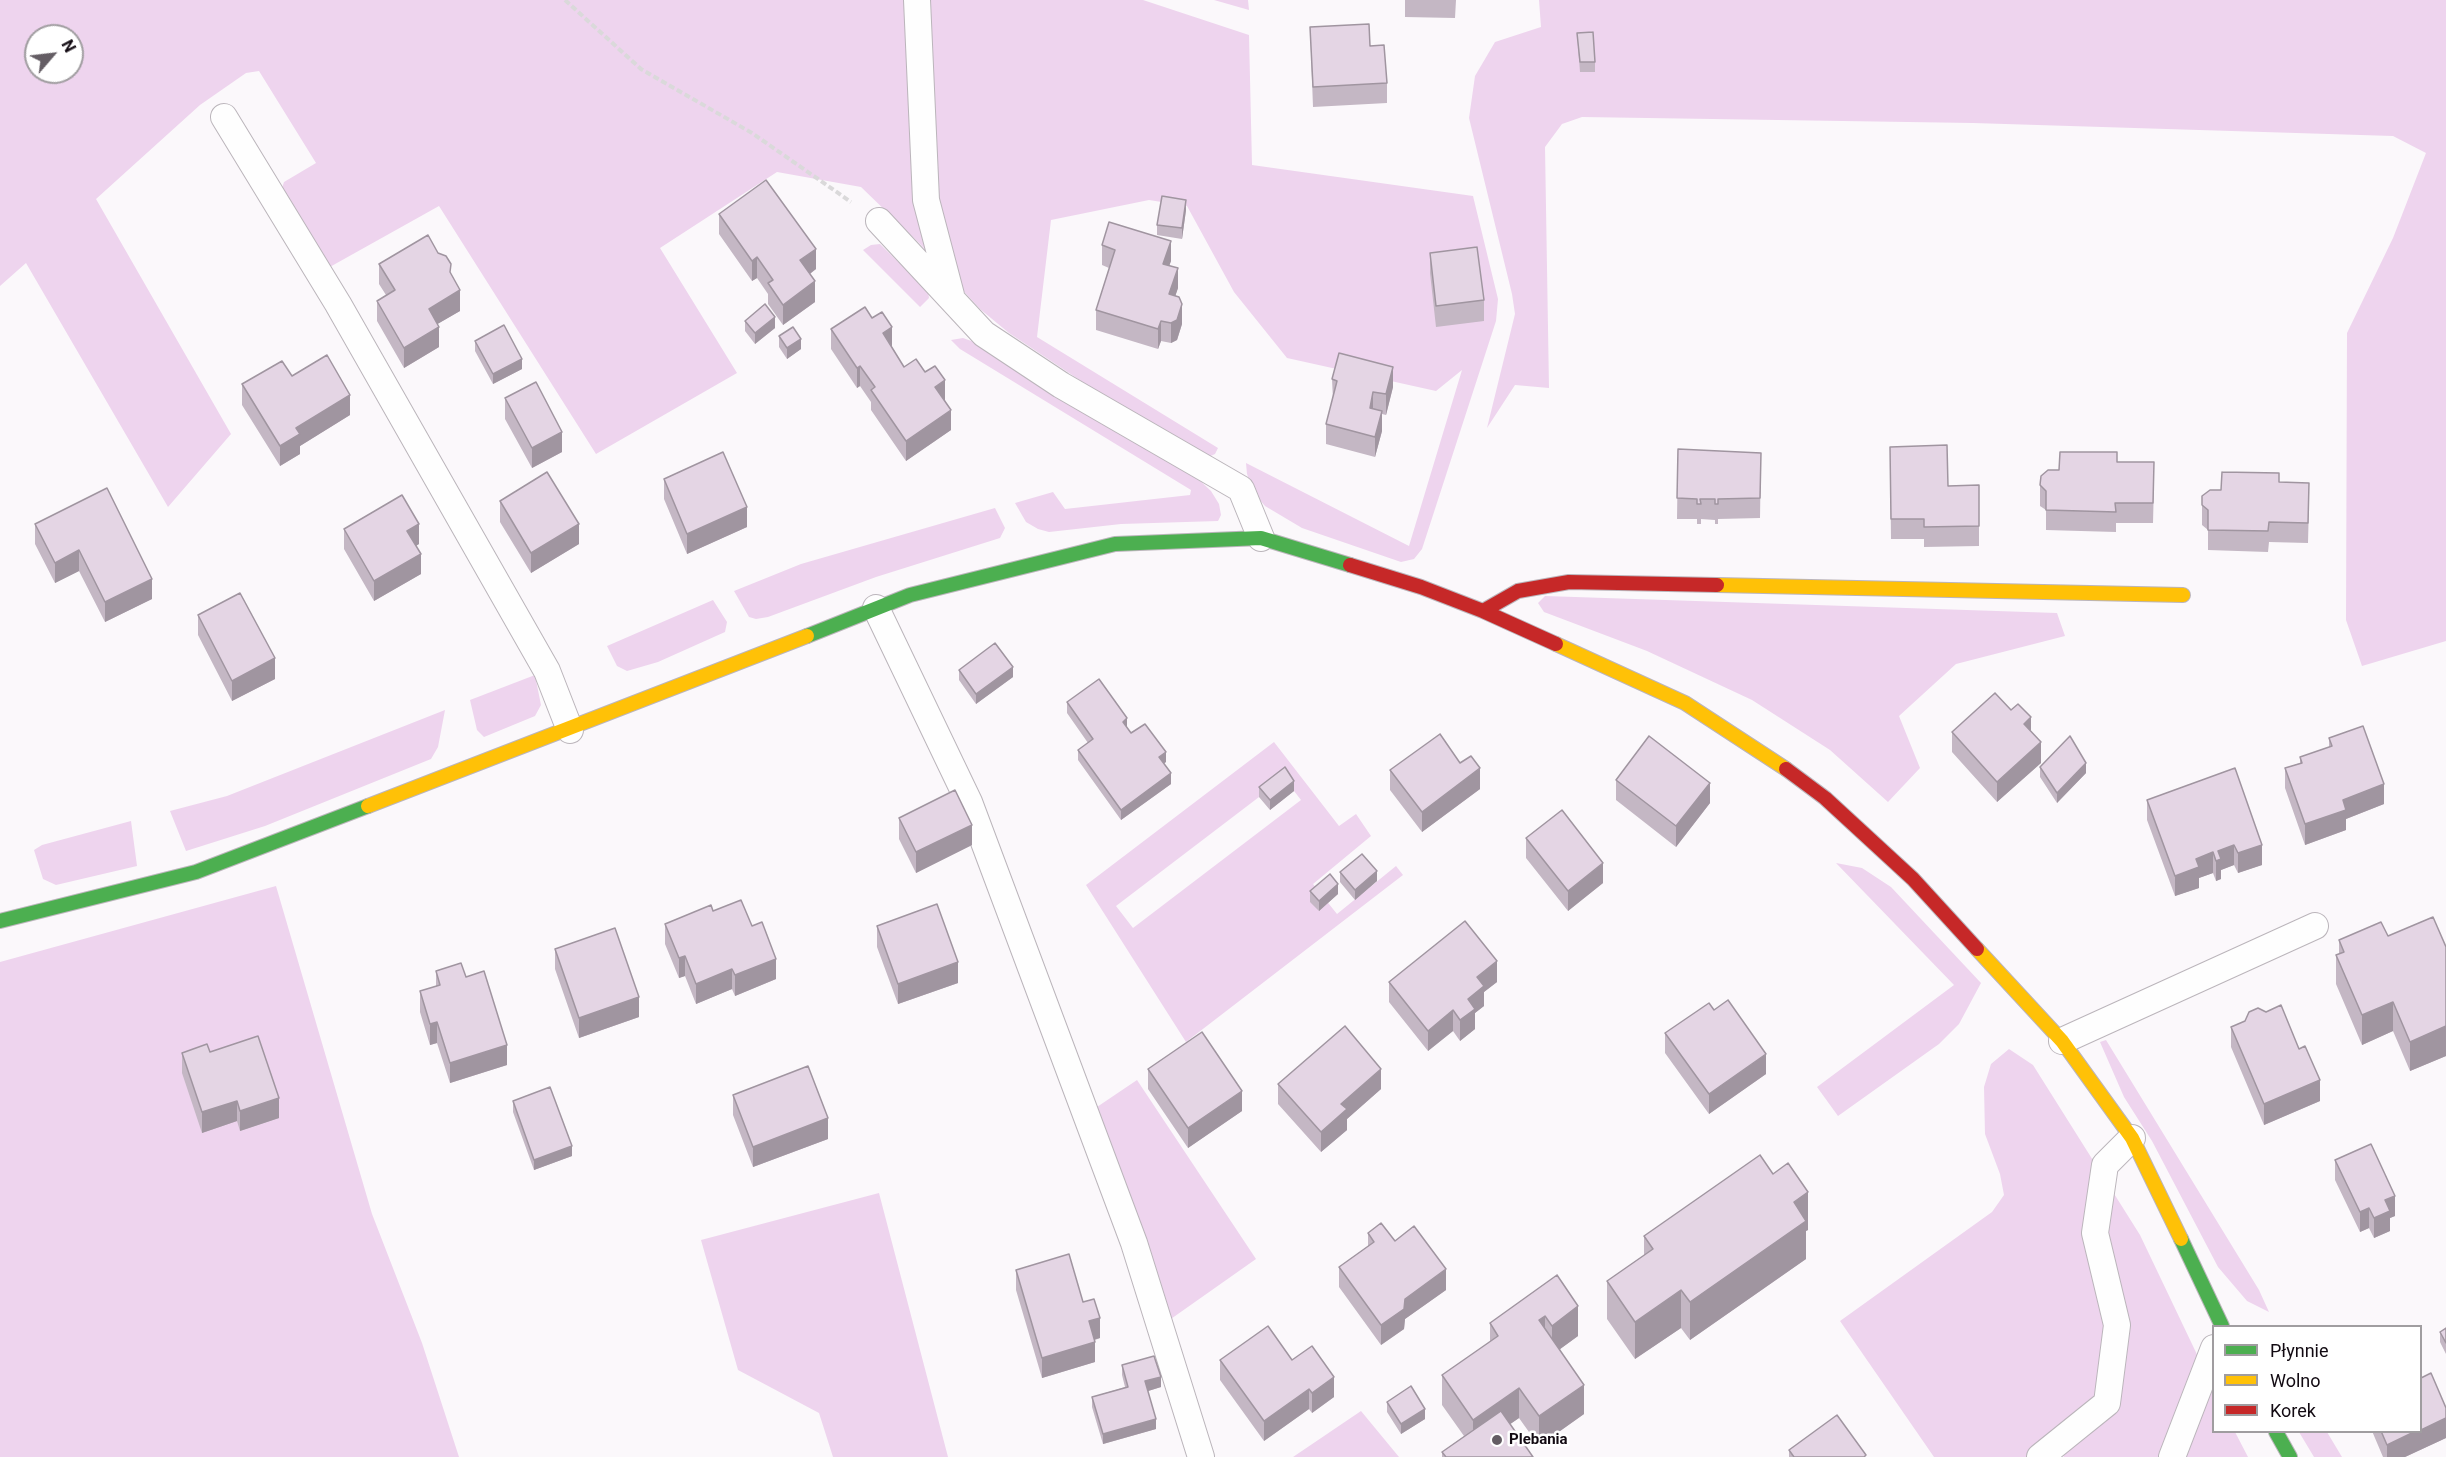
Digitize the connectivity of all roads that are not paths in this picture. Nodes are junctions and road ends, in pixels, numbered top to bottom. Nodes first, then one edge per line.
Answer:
1 (917, 0) edge
2 (224, 117) dead end
3 (879, 221) road end
4 (952, 299) junction
5 (1261, 538) junction
6 (2183, 595) dead end
7 (876, 608) junction
8 (1484, 611) junction
9 (570, 730) junction
10 (0, 921) edge
11 (2315, 926) dead end
12 (2062, 1041) junction
13 (2132, 1138) junction
14 (2222, 1325) edge
15 (2212, 1353) edge
16 (2277, 1433) edge
17 (1201, 1457) edge
18 (2040, 1457) edge
19 (2172, 1457) edge
20 (2290, 1457) edge

1 - 4 lane
2 - 9 lane
3 - 4 lane
4 - 5 lane
5 - 7 street
5 - 8 street
6 - 8 street
7 - 9 street
7 - 17 lane
8 - 12 street
9 - 10 street
11 - 12 lane
12 - 13 street
13 - 14 street
13 - 18 lane
15 - 19 lane
16 - 20 street

